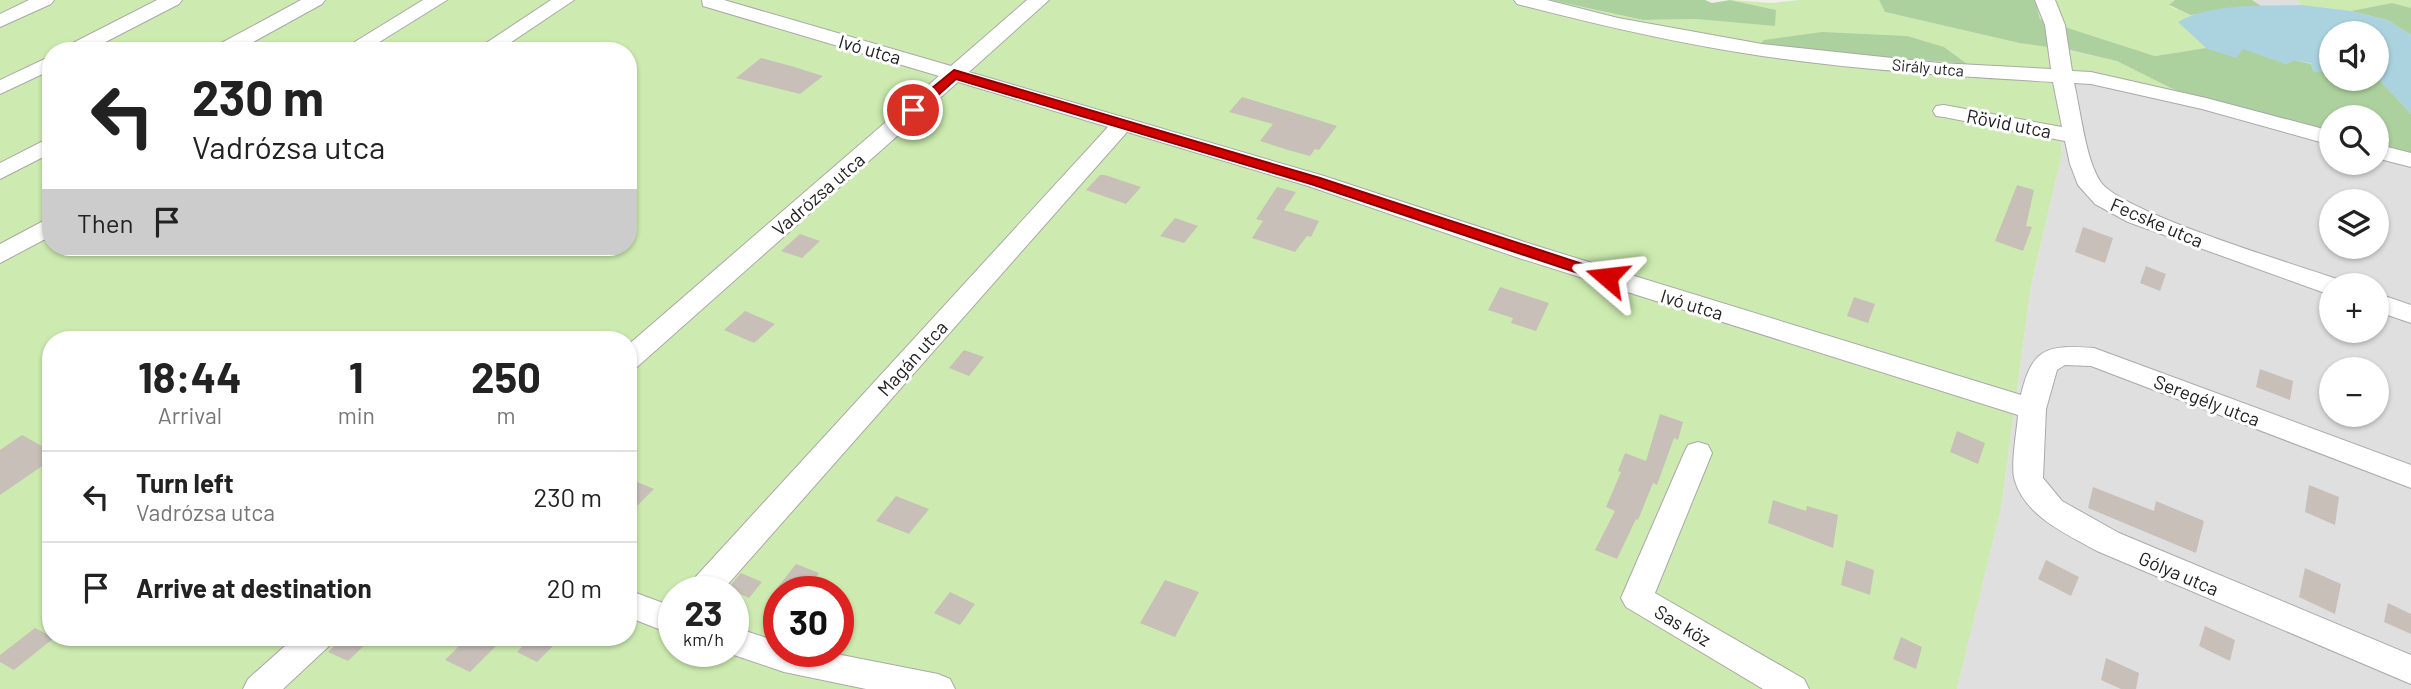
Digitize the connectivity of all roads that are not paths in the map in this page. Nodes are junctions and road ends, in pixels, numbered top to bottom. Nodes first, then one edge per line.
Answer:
1 (44, 0) edge
2 (172, 0) edge
3 (315, 0) edge
4 (437, 0) edge
5 (564, 0) edge
6 (1038, 0) edge
7 (1524, 0) edge
8 (2045, 0) edge
9 (710, 2) dead end
10 (0, 21) edge
11 (90, 42) edge
12 (238, 42) edge
13 (365, 42) edge
14 (498, 42) edge
15 (42, 67) edge
16 (954, 74) junction
17 (2063, 76) junction
18 (0, 88) edge
19 (1944, 111) dead end
20 (1122, 125) junction
21 (2319, 135) edge
22 (2074, 136) junction
23 (42, 149) edge
24 (2389, 154) edge
25 (2411, 160) edge
26 (0, 172) edge
27 (42, 230) edge
28 (0, 255) edge
29 (2319, 282) edge
30 (2389, 306) edge
31 (2411, 314) edge
32 (637, 352) edge
33 (2032, 409) junction
34 (1698, 453) dead end
35 (2411, 477) edge
36 (715, 576) edge
37 (637, 607) edge
38 (658, 615) edge
39 (307, 646) edge
40 (749, 646) edge
41 (2411, 670) edge
42 (260, 689) edge
43 (938, 689) edge
44 (1791, 689) edge

1 - 10 street
2 - 11 street
3 - 12 street
4 - 13 street
5 - 14 street
6 - 16 street, Vadrózsa utca
7 - 17 street, Sirály utca
8 - 17 street, Fecske utca
9 - 16 street, Ivó utca
15 - 18 street
16 - 20 street, Ivó utca
16 - 32 street, Vadrózsa utca
17 - 21 street, Sirály utca
17 - 22 street, Fecske utca
19 - 22 street, Rövid utca
20 - 33 street, Ivó utca
20 - 36 street, Magán utca
22 - 29 street, Fecske utca
23 - 26 street
24 - 25 street
27 - 28 street
30 - 31 street
33 - 35 street, Seregély utca
33 - 41 street, Gólya utca
34 - 44 street, Sas köz
37 - 38 street
39 - 42 street
40 - 43 street

